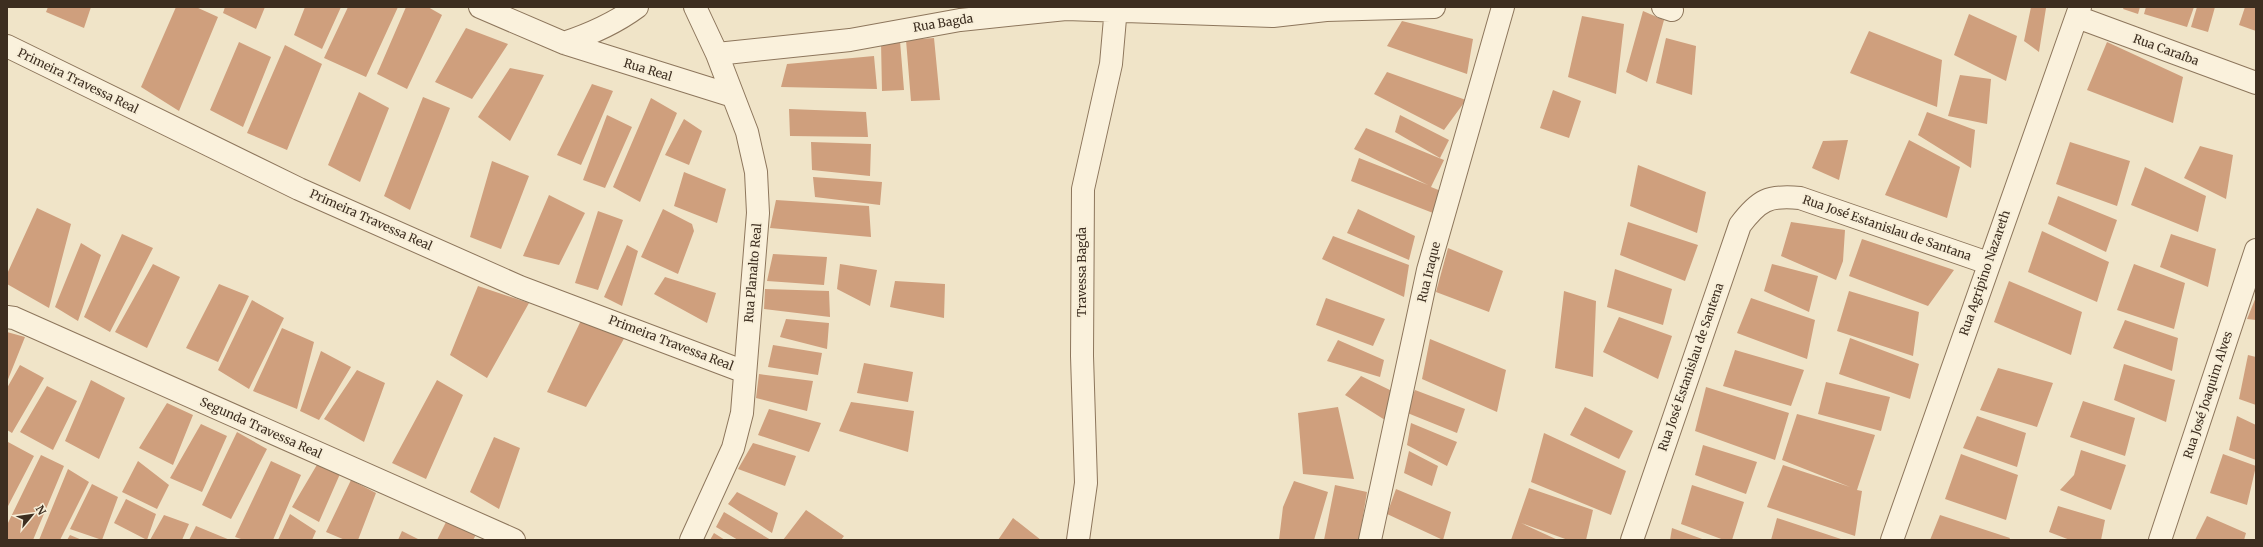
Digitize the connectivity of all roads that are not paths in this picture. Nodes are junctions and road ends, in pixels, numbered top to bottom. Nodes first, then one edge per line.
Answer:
1 (480, 7) edge
2 (637, 7) edge
3 (695, 7) edge
4 (1434, 7) edge
5 (1503, 7) edge
6 (1117, 9) edge
7 (2078, 12) edge
8 (564, 43) junction
9 (7, 46) edge
10 (716, 54) junction
11 (2256, 83) edge
12 (733, 96) junction
13 (1761, 201) joint
14 (2256, 250) edge
15 (1988, 263) junction
16 (7, 317) edge
17 (745, 372) junction
18 (514, 540) edge
19 (691, 540) edge
20 (1078, 540) edge
21 (1370, 540) edge
22 (1632, 540) edge
23 (1892, 540) edge
24 (2160, 540) edge

1 - 8 street, Rua Real
2 - 8 street
3 - 10 street, Rua Planalto Real
4 - 6 street, Rua Bagda
5 - 21 street, Rua Iraque
6 - 10 street, Rua Bagda
6 - 20 street, Travessa Bagda
7 - 11 street, Rua Caraíba
7 - 15 street, Rua Agripino Nazareth
8 - 12 street, Rua Real
9 - 17 street, Primeira Travessa Real
10 - 12 street, Rua Planalto Real
12 - 17 street, Rua Planalto Real
13 - 15 street, Rua José Estanislau de Santana
13 - 22 street, Rua José Estanislau de Santena
14 - 24 street, Rua José Joaquim Alves
15 - 23 street, Rua Agripino Nazareth
16 - 18 street, Segunda Travessa Real
17 - 19 street, Rua Planalto Real

